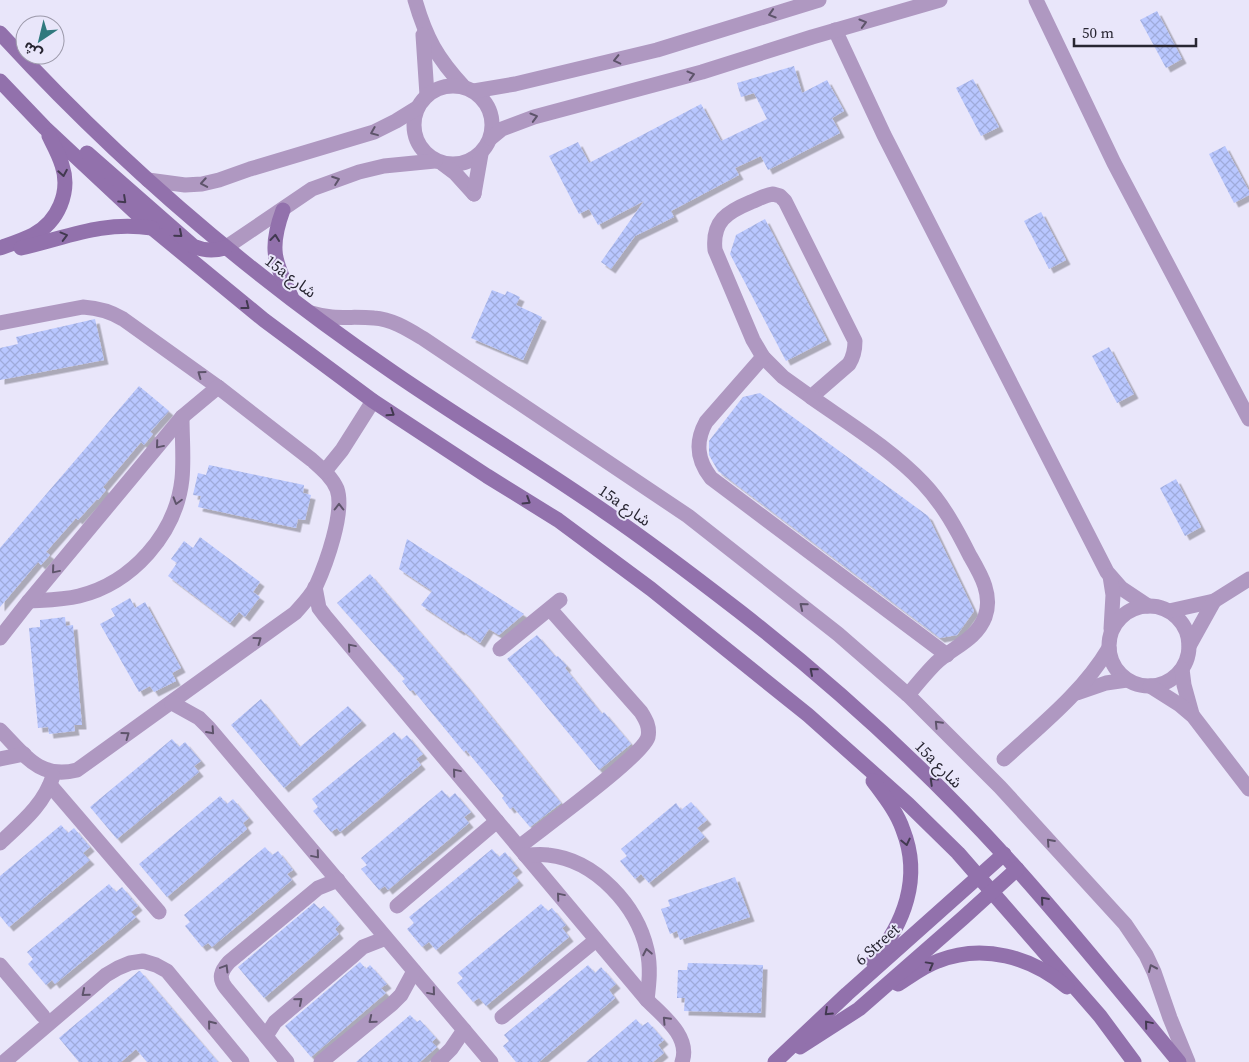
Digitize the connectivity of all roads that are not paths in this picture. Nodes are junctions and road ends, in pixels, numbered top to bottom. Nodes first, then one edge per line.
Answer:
1 (415, 0) edge
2 (819, 0) edge
3 (940, 0) edge
4 (1036, 0) edge
5 (422, 26) junction
6 (835, 30) junction
7 (0, 33) edge
8 (0, 81) edge
9 (469, 89) junction
10 (427, 95) junction
11 (417, 108) junction
12 (46, 128) junction
13 (491, 138) junction
14 (481, 154) junction
15 (439, 162) junction
16 (148, 180) junction
17 (283, 210) junction
18 (152, 228) junction
19 (225, 248) junction
20 (0, 250) edge
21 (293, 299) junction
22 (311, 313) junction
23 (0, 323) edge
24 (763, 358) junction
25 (218, 387) junction
26 (811, 397) junction
27 (373, 401) junction
28 (182, 418) junction
29 (1249, 419) edge
30 (325, 471) junction
31 (1110, 576) junction
32 (1249, 579) edge
33 (315, 586) junction
34 (29, 601) junction
35 (1214, 601) junction
36 (1148, 606) junction
37 (1168, 612) junction
38 (1111, 632) junction
39 (0, 638) edge
40 (1189, 646) junction
41 (1109, 648) junction
42 (500, 650) dead end
43 (947, 655) junction
44 (1182, 668) junction
45 (1127, 680) junction
46 (1150, 686) junction
47 (908, 694) junction
48 (1073, 694) junction
49 (172, 702) junction
50 (1193, 716) junction
51 (0, 730) edge
52 (24, 754) junction
53 (854, 756) junction
54 (0, 759) edge
55 (1004, 759) dead end
56 (52, 779) junction
57 (1249, 788) edge
58 (497, 821) junction
59 (0, 843) edge
60 (522, 851) junction
61 (1004, 854) junction
62 (1016, 869) junction
63 (979, 876) junction
64 (338, 880) junction
65 (993, 892) junction
66 (397, 906) dead end
67 (158, 912) dead end
68 (386, 938) junction
69 (596, 940) junction
70 (0, 965) edge
71 (414, 970) junction
72 (847, 994) junction
73 (647, 1000) junction
74 (859, 1009) junction
75 (43, 1016) dead end
76 (1100, 1016) junction
77 (502, 1017) dead end
78 (464, 1030) junction
79 (266, 1036) junction
80 (4, 1062) edge
81 (242, 1062) edge
82 (287, 1062) edge
83 (322, 1062) edge
84 (438, 1062) edge
85 (492, 1062) edge
86 (682, 1062) edge
87 (776, 1062) edge
88 (1134, 1062) edge
89 (1179, 1062) edge
90 (1188, 1062) edge

1 - 5 street
2 -> 9 street
6 -> 3 street
4 - 29 street
5 - 9 street
5 - 10 street
13 -> 6 street
6 - 31 street
7 - 16 main road, 15a شارع
8 - 12 main road
9 - 10 street
9 - 13 street
10 - 11 street
11 - 15 street
11 -> 16 street
12 -> 18 main road
12 -> 19 main road
12 -> 20 main road
13 - 14 street
14 - 15 street
14 - 15 street
17 -> 15 street
16 - 19 main road, 15a شارع
17 - 19 street
21 -> 17 main road
20 -> 18 main road
18 -> 27 main road
19 - 21 main road, 15a شارع
21 - 22 main road, 15a شارع
47 -> 22 street
61 -> 22 main road, 15a شارع
25 -> 23 street
24 - 26 street
24 - 26 street
24 - 43 street
25 - 28 street
25 - 30 street
26 - 43 street
27 - 30 street
27 -> 53 main road
28 -> 34 street
28 -> 34 street
33 -> 30 street
31 - 36 street
31 - 38 street
32 - 35 street
49 -> 33 street
58 -> 33 street
34 - 39 street
35 - 37 street
35 - 40 street
36 - 37 street
36 - 38 street
37 - 40 street
38 - 41 street
40 - 44 street
41 - 45 street
41 - 48 street
42 - 60 street
43 - 47 street
44 - 46 street
44 - 50 street
45 - 46 street
45 - 48 street
46 - 50 street
90 -> 47 street
48 - 55 street
56 -> 49 street
49 -> 64 street
50 - 57 street
51 - 52 street
52 - 54 street
52 - 56 street
53 - 63 main road
53 -> 72 main road
56 - 59 street
56 - 67 street
58 - 60 street
58 - 66 street
69 -> 60 street
73 -> 60 street
61 - 62 main road, 15a شارع
61 - 63 main road, 6 Street
62 - 65 main road, 6 Street
89 -> 62 main road, 15a شارع
63 - 65 main road
63 - 72 main road, 6 Street
64 - 68 street
79 -> 64 street
65 - 74 main road, 6 Street
65 - 76 main road
68 - 71 street
79 -> 68 street
69 - 73 street
69 - 77 street
70 - 75 street
71 -> 78 street
71 -> 83 street
72 -> 87 main road, 6 Street
86 -> 73 street
74 -> 76 main road
74 - 87 main road, 6 Street
76 - 88 main road
78 - 84 street
78 - 85 street
79 - 82 street
81 -> 80 street

